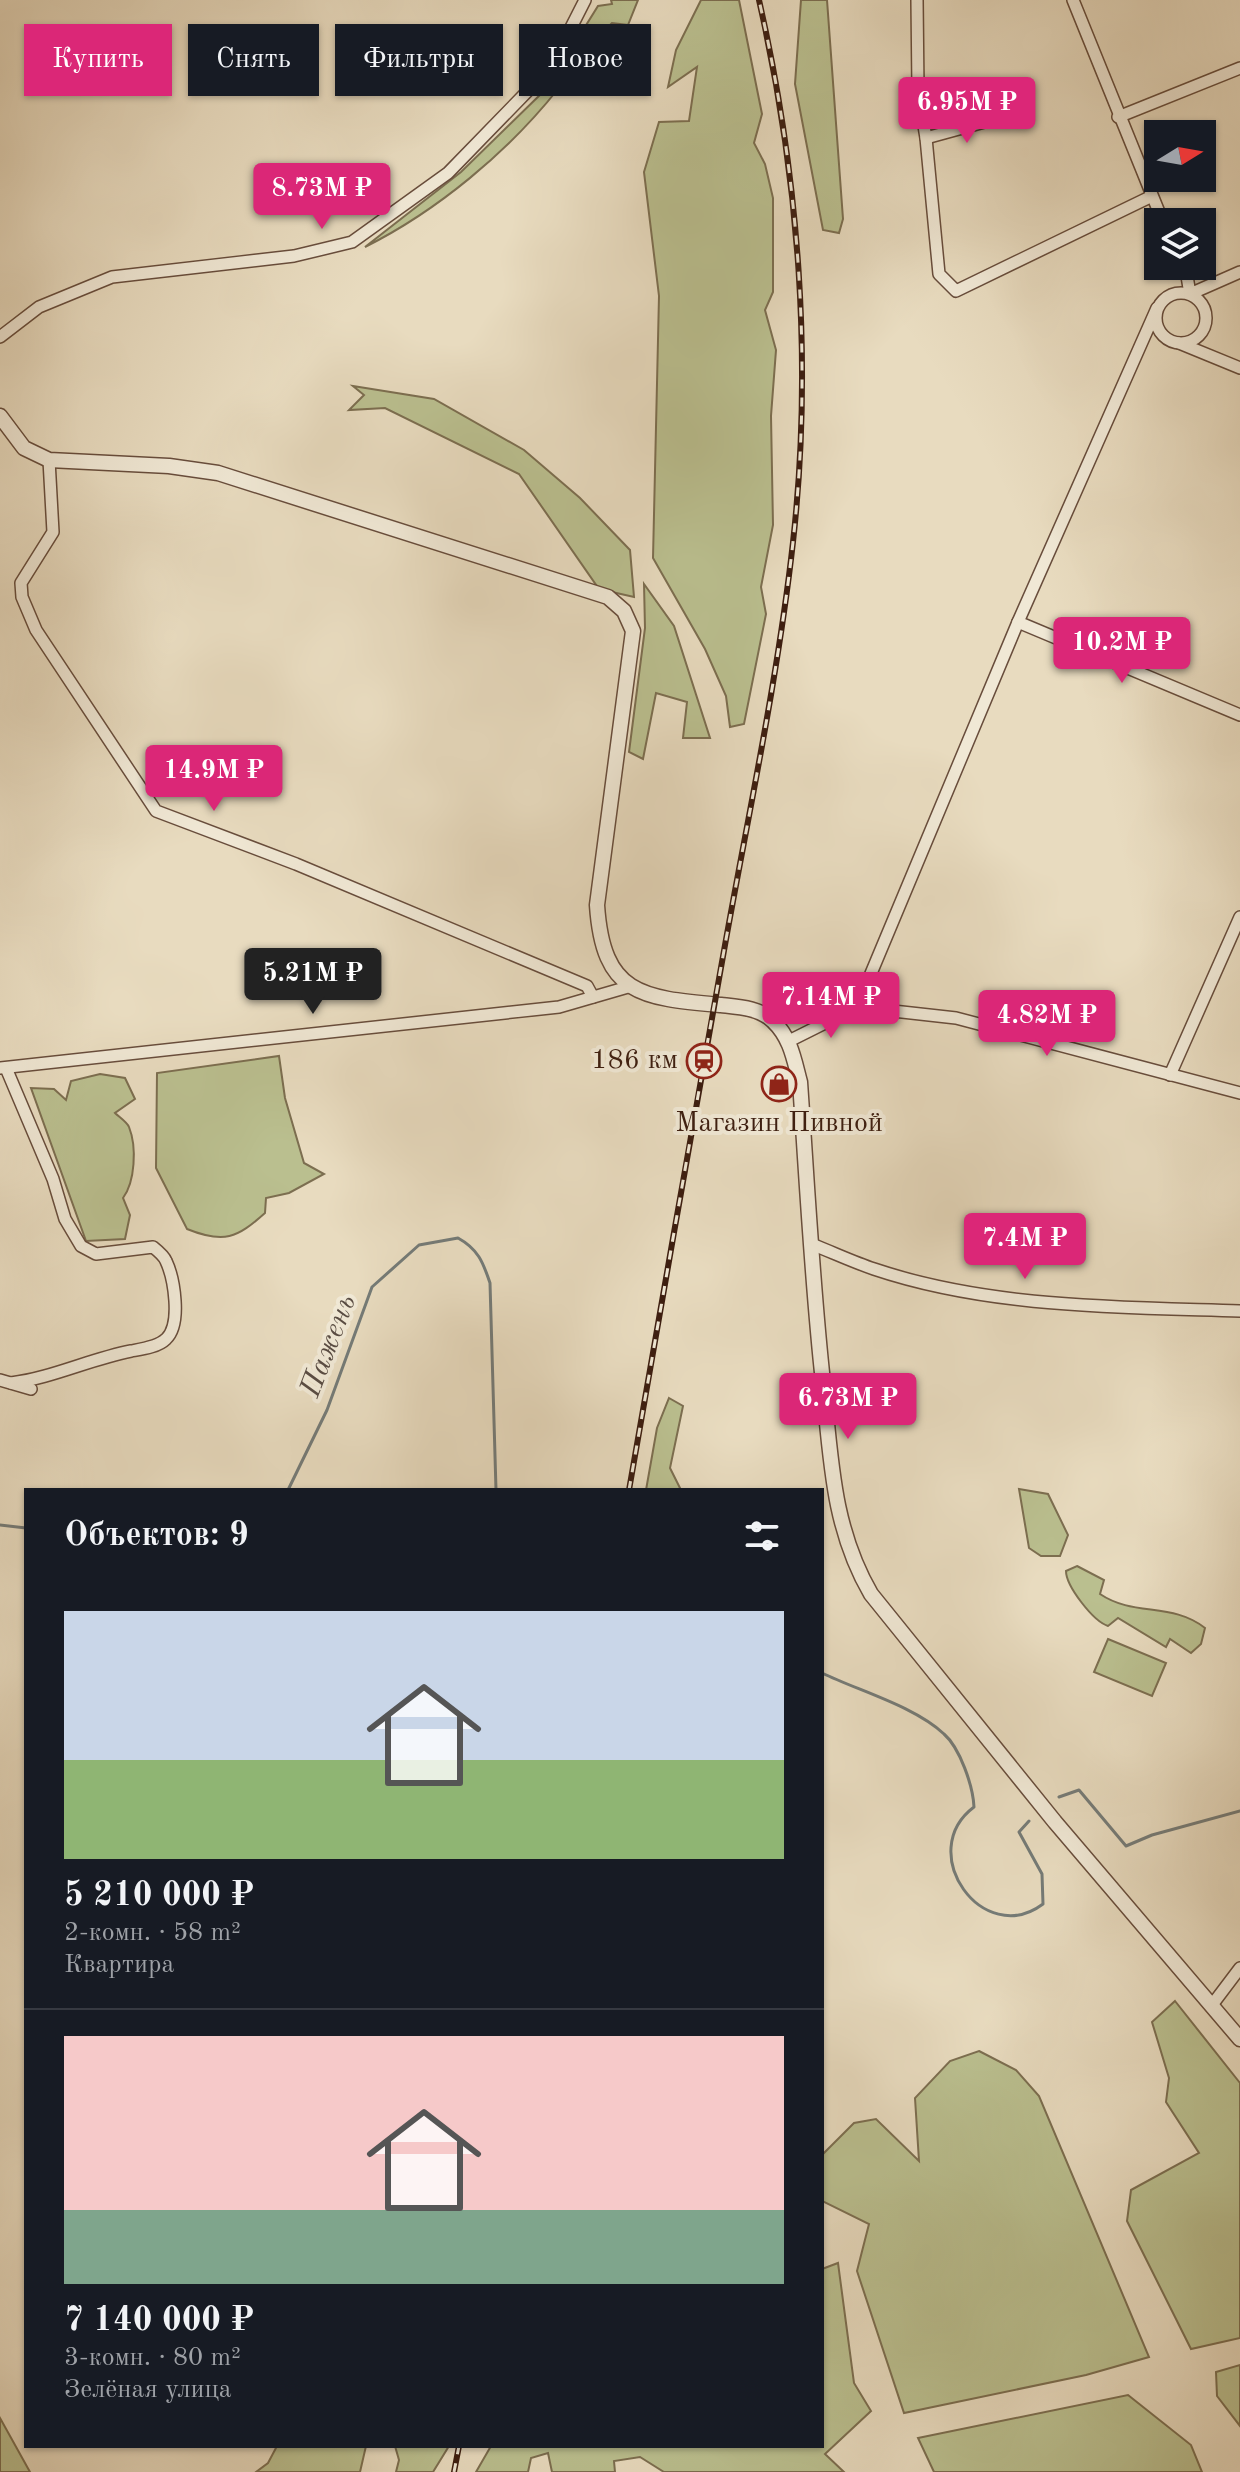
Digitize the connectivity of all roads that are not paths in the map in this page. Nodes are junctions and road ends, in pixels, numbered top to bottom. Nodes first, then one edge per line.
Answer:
1 (585, 0) edge
2 (917, 0) edge
3 (1073, 0) edge
4 (1240, 68) edge
5 (1118, 117) junction
6 (999, 118) dead end
7 (926, 138) junction
8 (1150, 197) junction
9 (1156, 208) edge
10 (1240, 272) edge
11 (1185, 280) edge
12 (1184, 294) junction
13 (1157, 308) junction
14 (1204, 328) junction
15 (0, 337) edge
16 (1174, 342) junction
17 (1139, 350) junction
18 (1213, 357) junction
19 (1240, 368) edge
20 (0, 416) edge
21 (49, 460) junction
22 (1018, 622) junction
23 (1240, 715) edge
24 (1240, 917) edge
25 (628, 987) junction
26 (593, 997) junction
27 (857, 1007) junction
28 (789, 1041) junction
29 (3, 1068) edge
30 (1170, 1075) junction
31 (1240, 1093) edge
32 (811, 1244) junction
33 (1240, 1311) edge
34 (6, 1382) edge
35 (31, 1389) dead end
36 (1240, 1968) edge
37 (1212, 2005) junction
38 (1240, 2039) edge

1 - 15 street
2 - 7 street
3 - 5 street
4 - 5 street
5 - 8 street
6 - 7 street
7 - 8 street
8 - 9 street
10 - 12 street
11 - 12 street
12 - 13 street
12 - 14 street
13 - 16 street
13 - 17 street
14 - 16 street
14 - 18 street
16 - 17 street
16 - 18 street
17 - 22 street
18 - 19 street
20 - 21 street
21 - 25 street
21 - 26 street
22 - 23 street
22 - 27 street
24 - 30 street
25 - 26 street
25 - 28 street
26 - 29 street
27 - 28 street
27 - 30 street
28 - 32 street
29 - 34 street
30 - 31 street
32 - 33 street
32 - 37 street
34 - 35 street
36 - 37 street
37 - 38 street

